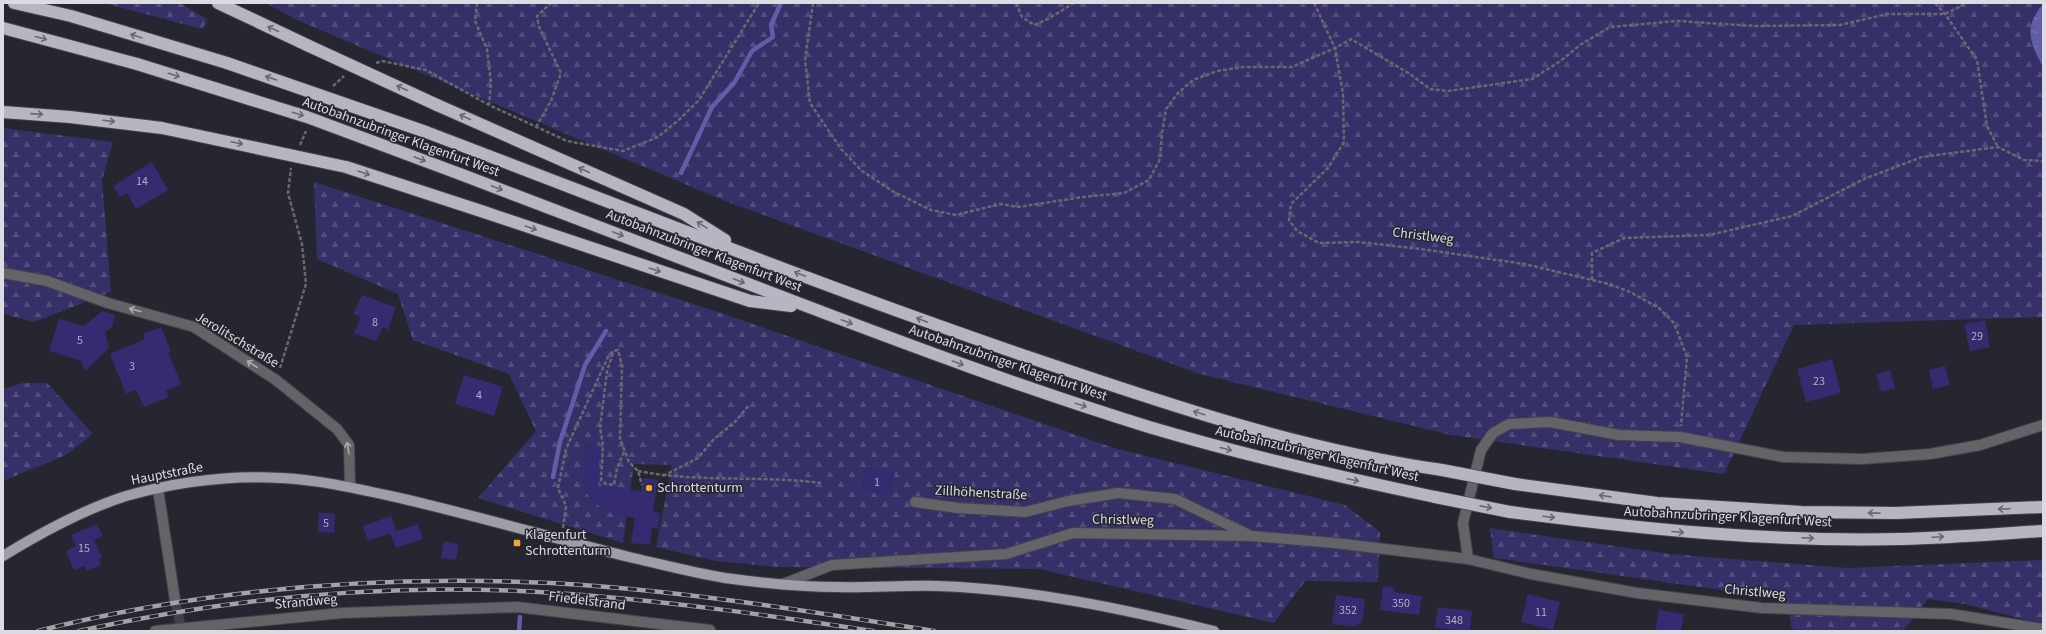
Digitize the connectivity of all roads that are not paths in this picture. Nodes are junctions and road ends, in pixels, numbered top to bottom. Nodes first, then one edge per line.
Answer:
1 (14, 3) edge
2 (218, 3) edge
3 (3, 28) edge
4 (3, 112) edge
5 (746, 254) junction
6 (3, 273) edge
7 (812, 308) junction
8 (2043, 425) edge
9 (350, 487) junction
10 (158, 489) junction
11 (915, 502) dead end
12 (2043, 506) edge
13 (2043, 532) edge
14 (1251, 536) junction
15 (3, 556) edge
16 (1468, 559) junction
17 (782, 584) junction
18 (176, 600) tunnel mouth
19 (460, 609) joint
20 (2043, 629) edge
21 (710, 630) dead end
22 (155, 631) edge
23 (1214, 631) edge

5 -> 1 highway, Autobahnzubringer Klagenfurt West, bridge
5 -> 2 highway, bridge
3 -> 7 highway, Autobahnzubringer Klagenfurt West, bridge
4 -> 7 highway, bridge
12 -> 5 highway, Autobahnzubringer Klagenfurt West, bridge
9 -> 6 street, Jerolitschstraße
7 -> 13 highway, Autobahnzubringer Klagenfurt West, bridge
8 - 16 street
9 - 10 main road, Hauptstraße
9 - 17 main road, Hauptstraße
10 - 15 main road, Hauptstraße
10 - 18 street
11 - 14 street, Zillhöhenstraße
14 - 16 street, Christlweg
14 - 17 street, Christlweg
16 - 20 street, Christlweg
17 - 23 main road, Hauptstraße
19 - 21 street, Friedelstrand
19 - 22 street, Strandweg

